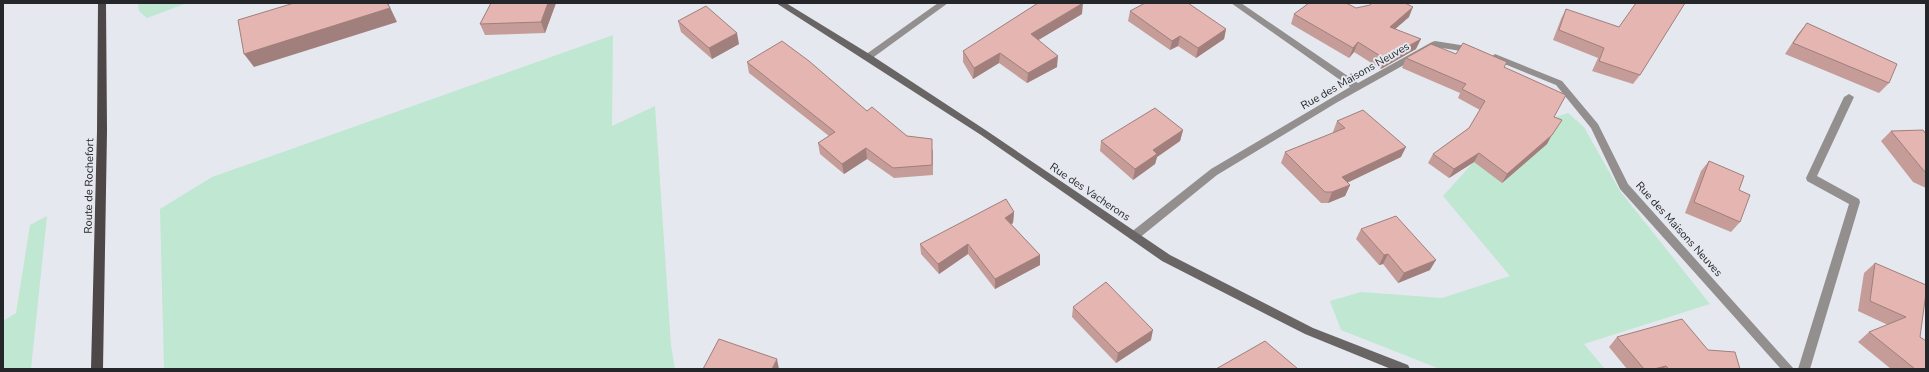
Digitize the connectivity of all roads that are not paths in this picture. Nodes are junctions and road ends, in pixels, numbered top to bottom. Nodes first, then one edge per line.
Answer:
1 (102, 3) edge
2 (780, 3) edge
3 (944, 3) edge
4 (1234, 3) edge
5 (868, 57) junction
6 (1358, 88) junction
7 (1849, 97) dead end
8 (1134, 236) junction
9 (97, 369) edge
10 (1404, 369) edge
11 (1788, 369) edge
12 (1804, 369) edge

1 - 9 main road, Route de Rochefort
2 - 5 street, Rue des Vacherons
3 - 5 street
4 - 6 street
5 - 8 street, Rue des Vacherons
6 - 8 street, Rue des Maisons Neuves
6 - 11 street, Rue des Maisons Neuves
7 - 12 street
8 - 10 street, Rue des Vacherons

